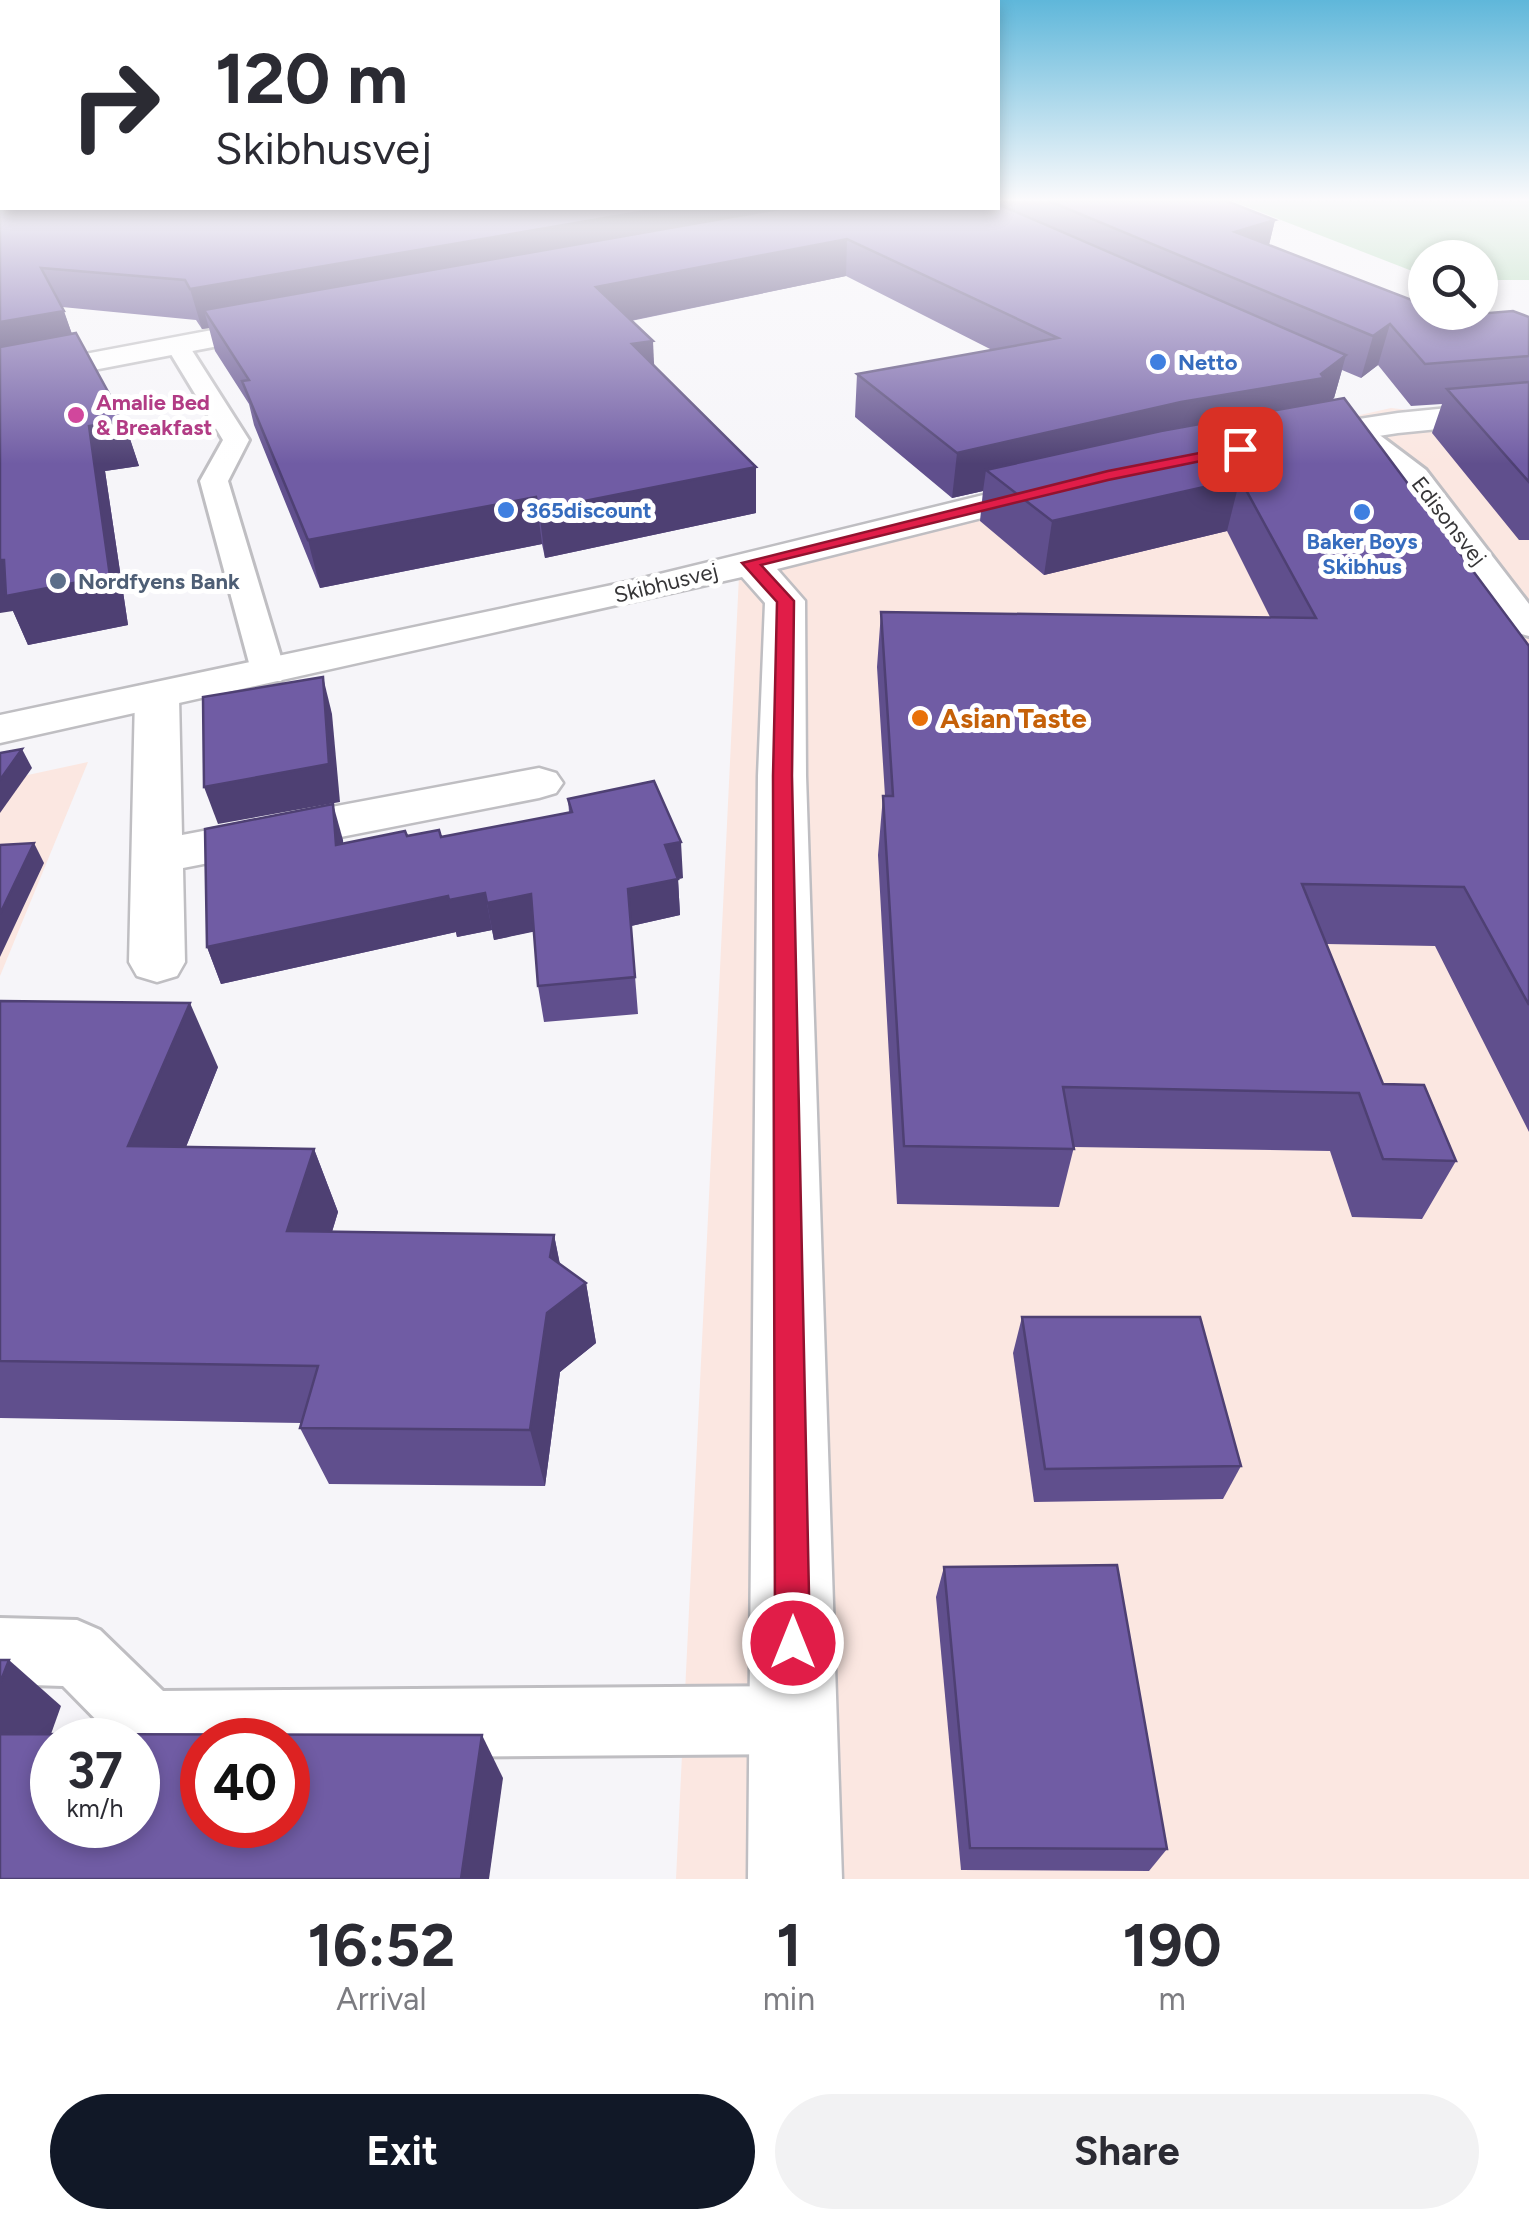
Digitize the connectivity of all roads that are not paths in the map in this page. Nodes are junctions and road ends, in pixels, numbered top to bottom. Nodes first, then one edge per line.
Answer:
1 (314, 320) edge
2 (178, 346) junction
3 (0, 379) edge
4 (1529, 410) edge
5 (1363, 416) junction
6 (1255, 446) edge
7 (1089, 480) edge
8 (750, 563) junction
9 (1529, 626) edge
10 (269, 674) junction
11 (157, 697) junction
12 (0, 729) edge
13 (539, 783) dead end
14 (157, 856) junction
15 (157, 962) dead end
16 (0, 1651) edge
17 (794, 1720) junction
18 (795, 1879) edge

1 - 2 street
2 - 3 street
2 - 10 lane
4 - 5 street
5 - 6 street
5 - 9 lane, Edisonsvej
7 - 8 street, Skibhusvej
8 - 10 street, Skibhusvej
8 - 17 street
10 - 11 street, Skibhusvej
11 - 12 street, Skibhusvej
11 - 14 street
13 - 14 street
14 - 15 street
16 - 17 lane
17 - 18 street

